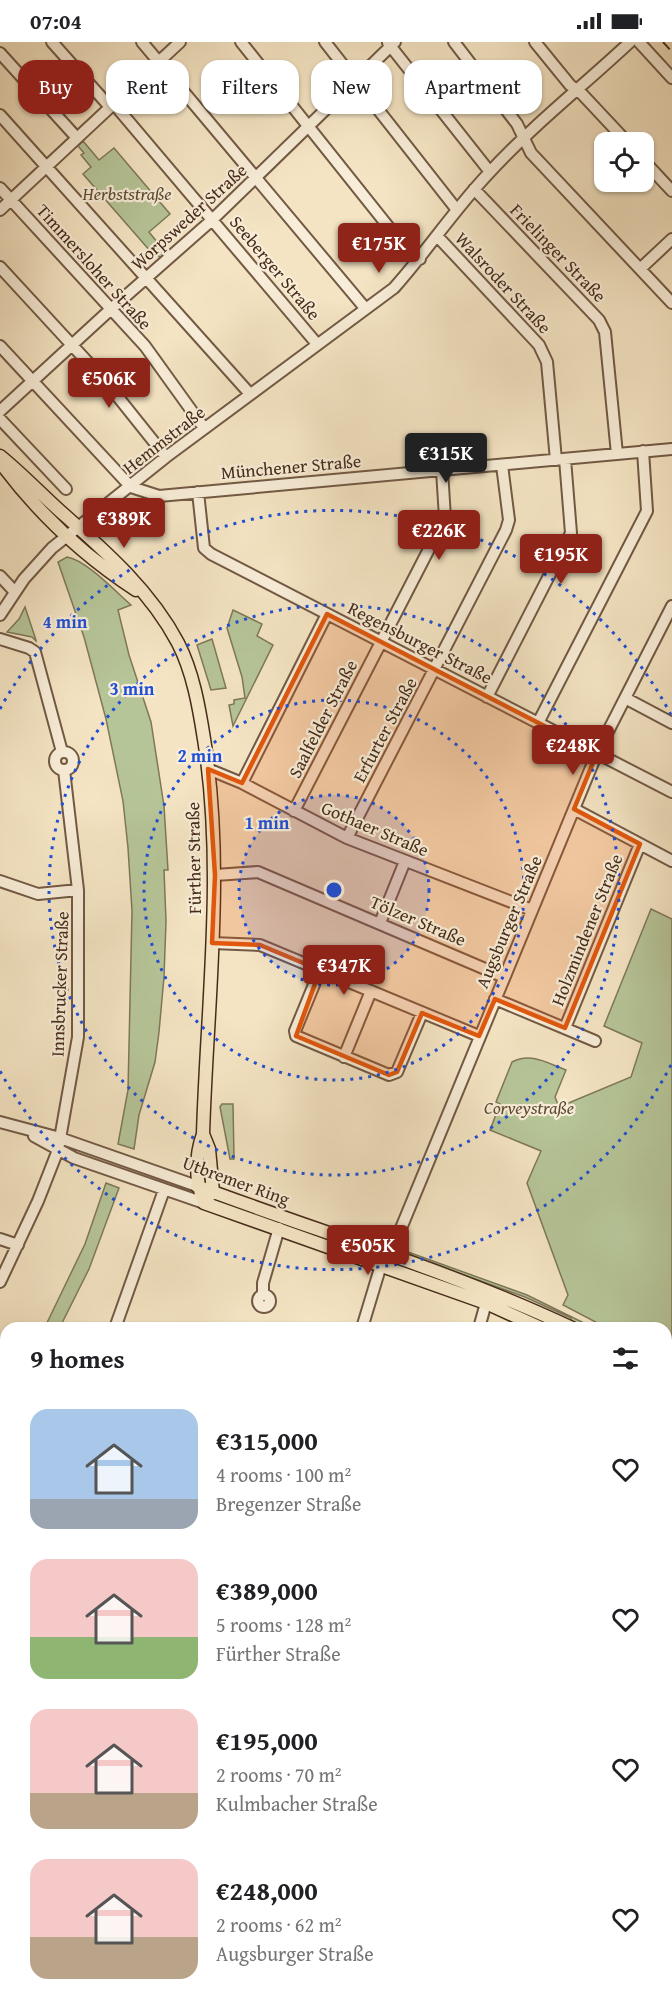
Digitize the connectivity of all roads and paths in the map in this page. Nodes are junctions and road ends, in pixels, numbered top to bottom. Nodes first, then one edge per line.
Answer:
1 (52, 42) edge
2 (142, 42) edge
3 (180, 42) edge
4 (241, 42) edge
5 (325, 42) edge
6 (454, 42) edge
7 (535, 42) edge
8 (630, 42) edge
9 (639, 42) edge
10 (391, 43) edge
11 (0, 53) edge
12 (157, 60) edge
13 (161, 60) edge
14 (339, 60) edge
15 (375, 60) edge
16 (672, 78) edge
17 (577, 91) junction
18 (189, 98) edge
19 (106, 100) edge
20 (106, 111) edge
21 (119, 114) edge
22 (321, 114) edge
23 (380, 114) edge
24 (0, 115) edge
25 (309, 126) junction
26 (617, 132) edge
27 (77, 138) junction
28 (523, 138) junction
29 (47, 166) junction
30 (654, 171) edge
31 (490, 172) junction
32 (257, 178) junction
33 (0, 188) edge
34 (474, 189) junction
35 (672, 191) edge
36 (11, 200) junction
37 (0, 210) edge
38 (455, 213) junction
39 (212, 220) junction
40 (438, 237) junction
41 (672, 239) edge
42 (417, 256) junction
43 (0, 267) edge
44 (640, 269) junction
45 (146, 278) junction
46 (672, 303) edge
47 (365, 308) junction
48 (111, 309) junction
49 (317, 344) junction
50 (71, 345) junction
51 (0, 346) edge
52 (32, 381) junction
53 (250, 394) junction
54 (0, 411) edge
55 (0, 419) edge
56 (204, 428) junction
57 (672, 449) edge
58 (643, 451) junction
59 (617, 454) junction
60 (0, 456) edge
61 (166, 457) junction
62 (561, 459) junction
63 (0, 461) edge
64 (502, 465) junction
65 (442, 470) junction
66 (131, 487) junction
67 (66, 489) dead end
68 (198, 492) junction
69 (77, 526) junction
70 (66, 535) junction
71 (0, 576) edge
72 (15, 592) junction
73 (145, 596) junction
74 (672, 606) edge
75 (327, 614) junction
76 (0, 615) edge
77 (0, 639) edge
78 (382, 642) junction
79 (435, 669) junction
80 (488, 697) junction
81 (625, 698) junction
82 (538, 723) junction
83 (672, 723) edge
84 (597, 753) junction
85 (208, 769) junction
86 (242, 783) junction
87 (672, 792) edge
88 (574, 809) junction
89 (294, 811) junction
90 (347, 838) junction
91 (640, 844) junction
92 (405, 861) junction
93 (672, 861) edge
94 (215, 875) junction
95 (0, 881) edge
96 (78, 890) junction
97 (532, 910) junction
98 (380, 923) junction
99 (212, 943) junction
100 (320, 970) junction
101 (504, 977) junction
102 (371, 992) junction
103 (495, 999) junction
104 (422, 1013) junction
105 (564, 1028) junction
106 (479, 1036) junction
107 (595, 1041) dead end
108 (344, 1057) junction
109 (0, 1122) edge
110 (203, 1134) junction
111 (59, 1144) junction
112 (197, 1186) junction
113 (164, 1190) junction
114 (213, 1192) junction
115 (204, 1203) junction
116 (279, 1228) junction
117 (0, 1239) edge
118 (18, 1245) junction
119 (390, 1255) junction
120 (381, 1265) junction
121 (0, 1282) edge
122 (263, 1294) dead end
123 (486, 1303) junction
124 (117, 1322) edge
125 (364, 1322) edge
126 (481, 1322) edge
127 (528, 1322) edge
128 (559, 1322) edge

1 - 19 street, Seeberger Straße
2 - 12 street
3 - 13 street
4 - 25 street
5 - 14 street
6 - 28 street
7 - 17 street
8 - 17 street, Hemmstraße
9 - 16 street
10 - 15 street, Worpsweder Straße
10 - 31 street
11 - 27 street
17 - 26 street
17 - 28 street, Hemmstraße
18 - 32 street
20 - 27 street
21 - 39 street, Seeberger Straße
22 - 25 street, Worpsweder Straße
23 - 38 street
24 - 29 street
25 - 32 street, Worpsweder Straße
25 - 42 street
27 - 29 street
28 - 31 street, Hemmstraße
28 - 44 street
29 - 36 street
29 - 45 street
30 - 35 street
31 - 34 street, Hemmstraße
32 - 39 street, Worpsweder Straße
32 - 47 street
33 - 36 street, Timmersloher Straße
34 - 38 street, Hemmstraße
34 - 59 street, Frielinger Straße
36 - 37 street
36 - 48 street, Timmersloher Straße
38 - 40 street, Hemmstraße
38 - 42 street, Hemmstraße
39 - 45 street, Worpsweder Straße
39 - 49 street, Seeberger Straße
40 - 42 street, Hemmstraße
40 - 62 street, Walsroder Straße
41 - 44 street
42 - 47 street, Hemmstraße
43 - 50 street
44 - 46 street
45 - 48 street, Worpsweder Straße
45 - 53 street
47 - 49 street, Hemmstraße
48 - 50 street, Worpsweder Straße
48 - 56 street, Timmersloher Straße
49 - 53 street, Hemmstraße
50 - 52 street, Worpsweder Straße
50 - 61 street
51 - 52 street
52 - 54 street, Worpsweder Straße
52 - 66 street
53 - 56 street, Hemmstraße
55 - 67 street
56 - 61 street, Hemmstraße
57 - 58 street, Münchener Straße
58 - 59 street, Münchener Straße
58 - 82 street
59 - 62 street, Münchener Straße
60 - 69 main road, Fürther Straße
61 - 66 street, Hemmstraße
62 - 64 street, Münchener Straße
62 - 80 street, Walsroder Straße
63 - 70 main road, Fürther Straße
64 - 65 street, Münchener Straße
64 - 79 street, Erfurter Straße
65 - 68 street, Münchener Straße
65 - 78 street, Saalfelder Straße
66 - 68 street, Münchener Straße
66 - 69 street, Hemmstraße
68 - 75 street, Regensburger Straße
69 - 70 street, Hemmstraße
69 - 73 main road, Fürther Straße
70 - 72 street, Hemmstraße
70 - 73 main road, Fürther Straße
71 - 72 street
72 - 76 street, Hemmstraße
73 - 85 main road, Fürther Straße
74 - 81 street, Augsburger Straße
75 - 78 street, Regensburger Straße
75 - 86 street
77 - 96 street, Innsbrucker Straße
78 - 79 street, Regensburger Straße
78 - 89 street, Saalfelder Straße
79 - 80 street, Regensburger Straße
79 - 90 street, Erfurter Straße
80 - 82 street, Regensburger Straße
81 - 83 street
81 - 84 street, Augsburger Straße
82 - 84 street, Regensburger Straße
84 - 87 street, Regensburger Straße
84 - 88 street, Augsburger Straße
85 - 86 street, Gothaer Straße
85 - 94 main road, Fürther Straße
86 - 89 street, Gothaer Straße
88 - 91 street
88 - 97 street, Augsburger Straße
89 - 90 street, Gothaer Straße
90 - 92 street, Gothaer Straße
91 - 93 street
91 - 105 street, Holzmindener Straße
92 - 97 street, Gothaer Straße
92 - 98 street
94 - 98 street, Tölzer Straße
94 - 99 main road, Fürther Straße
95 - 96 street
96 - 111 street, Innsbrucker Straße
97 - 101 street, Augsburger Straße
98 - 101 street, Tölzer Straße
99 - 100 street
99 - 110 main road, Fürther Straße
100 - 102 street
100 - 108 street
101 - 103 street, Augsburger Straße
102 - 104 street
102 - 108 street
103 - 105 street
103 - 106 street, Augsburger Straße
104 - 106 street
104 - 108 street
105 - 107 street
106 - 119 street, Augsburger Straße
109 - 111 street, Utbremer Ring
110 - 112 main road, Fürther Straße
110 - 114 main road, Fürther Straße
111 - 112 street, Utbremer Ring
111 - 113 street, Utbremer Ring
111 - 118 street, Innsbrucker Straße
112 - 114 main road, Utbremer Ring
112 - 115 main road, Fürther Straße
113 - 115 street, Utbremer Ring
113 - 124 street
114 - 115 main road
114 - 119 main road, Utbremer Ring
115 - 116 main road, Utbremer Ring
116 - 120 main road, Utbremer Ring
116 - 122 street, Utbremer Ring
117 - 118 street
118 - 121 street, Innsbrucker Straße
119 - 128 main road, Utbremer Ring
120 - 123 main road, Utbremer Ring
120 - 125 street
123 - 126 street
123 - 127 main road, Utbremer Ring

